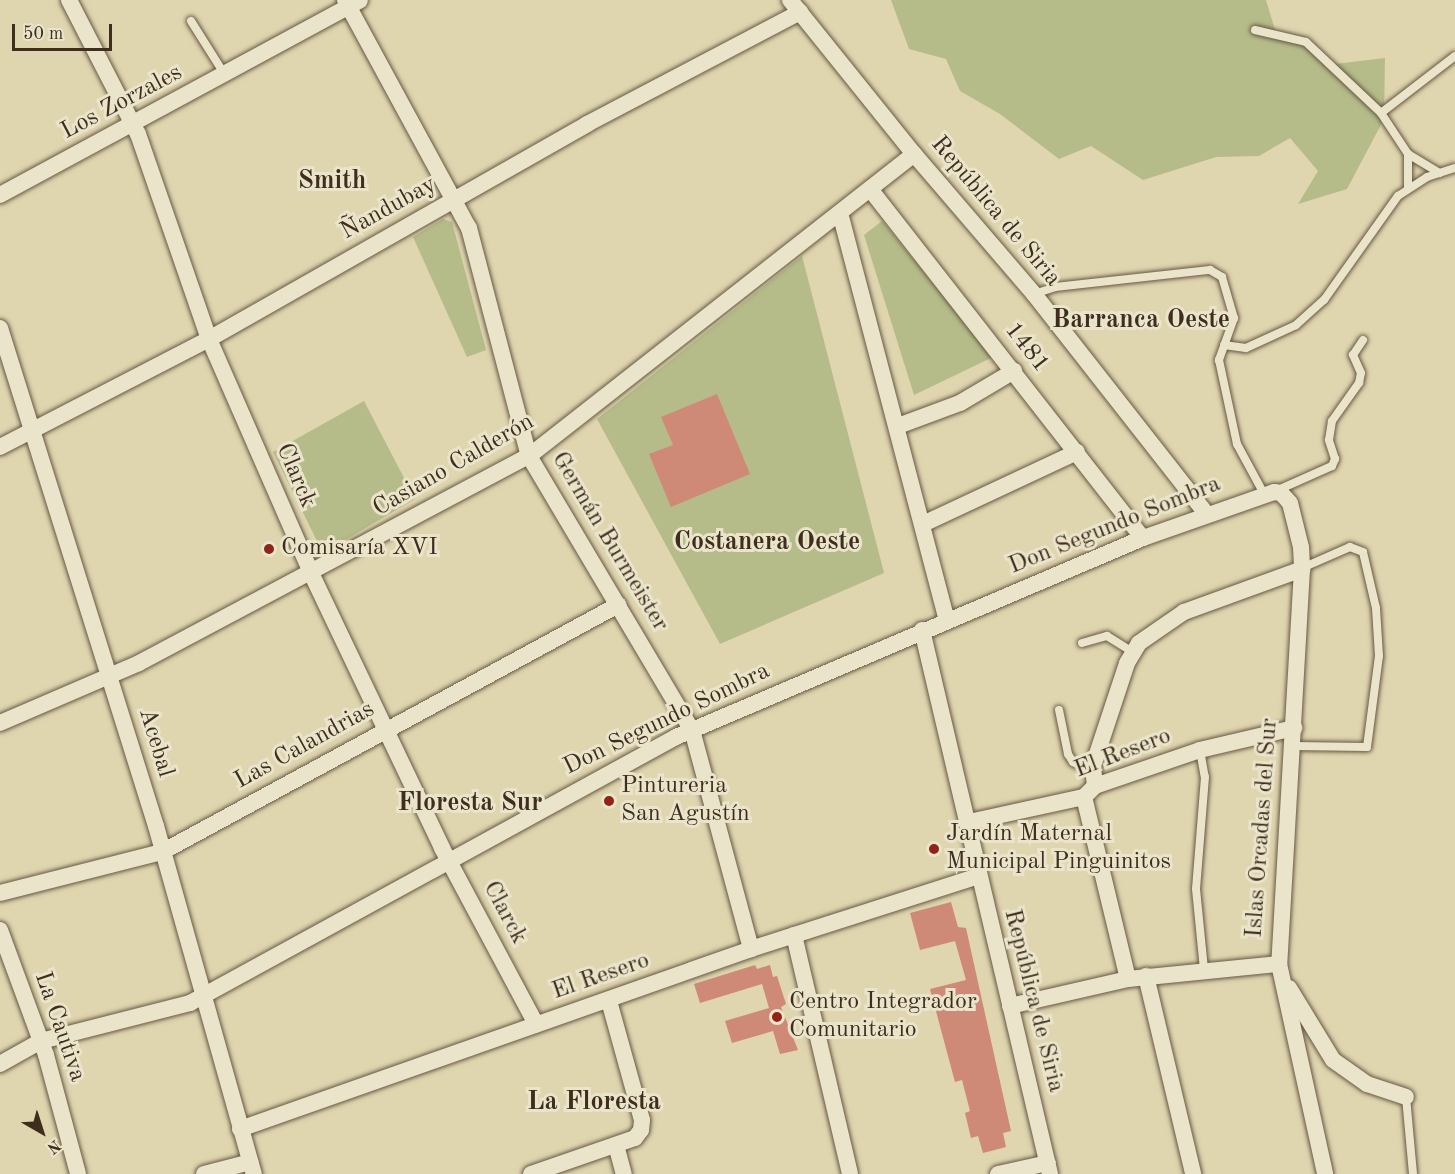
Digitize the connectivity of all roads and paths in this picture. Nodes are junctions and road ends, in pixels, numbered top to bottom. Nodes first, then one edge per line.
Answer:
1 (69, 0) edge
2 (351, 2) edge
3 (795, 6) edge
4 (191, 21) dead end
5 (1255, 30) dead end
6 (1455, 56) edge
7 (225, 75) junction
8 (1381, 113) junction
9 (134, 124) junction
10 (914, 154) junction
11 (1408, 154) junction
12 (1455, 168) edge
13 (1441, 173) junction
14 (1408, 187) junction
15 (870, 189) junction
16 (0, 195) edge
17 (455, 200) junction
18 (840, 213) junction
19 (1034, 294) junction
20 (0, 328) edge
21 (209, 339) junction
22 (1363, 340) dead end
23 (1224, 345) junction
24 (1014, 371) junction
25 (898, 426) junction
26 (33, 430) junction
27 (0, 447) edge
28 (1077, 452) junction
29 (529, 456) junction
30 (1269, 494) junction
31 (1206, 513) junction
32 (923, 524) junction
33 (1143, 538) junction
34 (1302, 569) junction
35 (311, 573) junction
36 (618, 605) junction
37 (947, 620) junction
38 (922, 630) junction
39 (1082, 643) dead end
40 (1133, 652) junction
41 (109, 676) junction
42 (1059, 710) dead end
43 (0, 723) edge
44 (1294, 728) junction
45 (387, 729) junction
46 (692, 730) junction
47 (1293, 746) junction
48 (1200, 750) junction
49 (1090, 784) junction
50 (969, 822) junction
51 (162, 852) junction
52 (448, 859) junction
53 (978, 876) junction
54 (0, 893) edge
55 (0, 930) edge
56 (794, 935) junction
57 (751, 949) junction
58 (1204, 969) junction
59 (1280, 969) junction
60 (1146, 976) junction
61 (1128, 979) junction
62 (201, 997) junction
63 (609, 1000) junction
64 (1010, 1006) junction
65 (536, 1024) junction
66 (41, 1041) junction
67 (0, 1064) edge
68 (1406, 1097) joint
69 (240, 1129) junction
70 (616, 1145) junction
71 (252, 1168) edge
72 (1049, 1169) edge
73 (78, 1174) edge
74 (204, 1174) edge
75 (531, 1174) edge
76 (624, 1174) edge
77 (850, 1174) edge
78 (998, 1174) edge
79 (1193, 1174) edge
80 (1325, 1174) edge
81 (1413, 1174) edge

1 - 9 street, Clarck
2 - 7 street, Los Zorzales
2 - 17 street, Germán Burmeister
3 - 10 street, República de Siria
3 - 17 street, Ñandubay
4 - 7 lane
5 - 8 lane
6 - 8 lane
7 - 9 street, Los Zorzales
8 - 11 lane
9 - 16 street, Los Zorzales
9 - 21 street, Clarck
10 - 15 street, Casiano Calderón
10 - 19 street, República de Siria
11 - 13 lane
11 - 14 lane
12 - 13 lane
13 - 14 lane
14 - 23 lane
15 - 18 street, Casiano Calderón
15 - 24 street, 1481
17 - 21 street, Ñandubay
17 - 29 street, Germán Burmeister
18 - 25 street
18 - 29 street, Casiano Calderón
19 - 23 lane
19 - 31 street, República de Siria
20 - 26 street, Acebal
21 - 26 street, Ñandubay
21 - 35 street, Clarck
22 - 30 lane
23 - 30 lane
24 - 25 street
24 - 28 street, 1481
25 - 32 street
26 - 27 street, Ñandubay
26 - 41 street, Acebal
28 - 32 street
28 - 33 street, 1481
29 - 35 street, Casiano Calderón
29 - 36 street, Germán Burmeister
30 - 31 street, Don Segundo Sombra
30 - 34 street, Islas Orcadas del Sur
31 - 33 street, Don Segundo Sombra
32 - 37 street
33 - 37 street, Don Segundo Sombra
34 - 40 street
34 - 44 street, Islas Orcadas del Sur
34 - 47 lane
35 - 41 street, Casiano Calderón
35 - 45 street, Clarck
36 - 45 street, Las Calandrias
36 - 46 street, Germán Burmeister
37 - 38 street, Don Segundo Sombra
38 - 46 street, Don Segundo Sombra
38 - 50 street, República de Siria
39 - 40 lane
40 - 49 street
41 - 43 street, Casiano Calderón
41 - 51 street, Acebal
42 - 49 lane
44 - 47 street, Islas Orcadas del Sur
44 - 48 street, El Resero
45 - 51 street, Las Calandrias
45 - 52 street, Clarck
46 - 52 street, Don Segundo Sombra
46 - 57 street, Germán Burmeister
47 - 59 street, Islas Orcadas del Sur
48 - 49 street, El Resero
48 - 58 lane
49 - 50 street, El Resero
49 - 61 street
50 - 53 street, República de Siria
51 - 54 street, Las Calandrias
51 - 62 street, Acebal
52 - 62 street, Don Segundo Sombra
52 - 65 street, Clarck
53 - 56 street, El Resero
53 - 64 street, República de Siria
55 - 66 street, La Cautiva
56 - 57 street, El Resero
56 - 77 street
57 - 63 street, El Resero
58 - 59 street
58 - 60 street
59 - 68 street
59 - 80 street, Islas Orcadas del Sur
60 - 61 street
60 - 79 street
61 - 64 street
62 - 66 street, Don Segundo Sombra
62 - 69 street, Acebal
63 - 65 street, El Resero
63 - 70 street
64 - 72 street, República de Siria
65 - 69 street, El Resero
66 - 67 street, Don Segundo Sombra
66 - 73 street, La Cautiva
68 - 81 lane
69 - 71 street, Acebal
70 - 75 street
70 - 76 street
71 - 74 street
72 - 78 street

